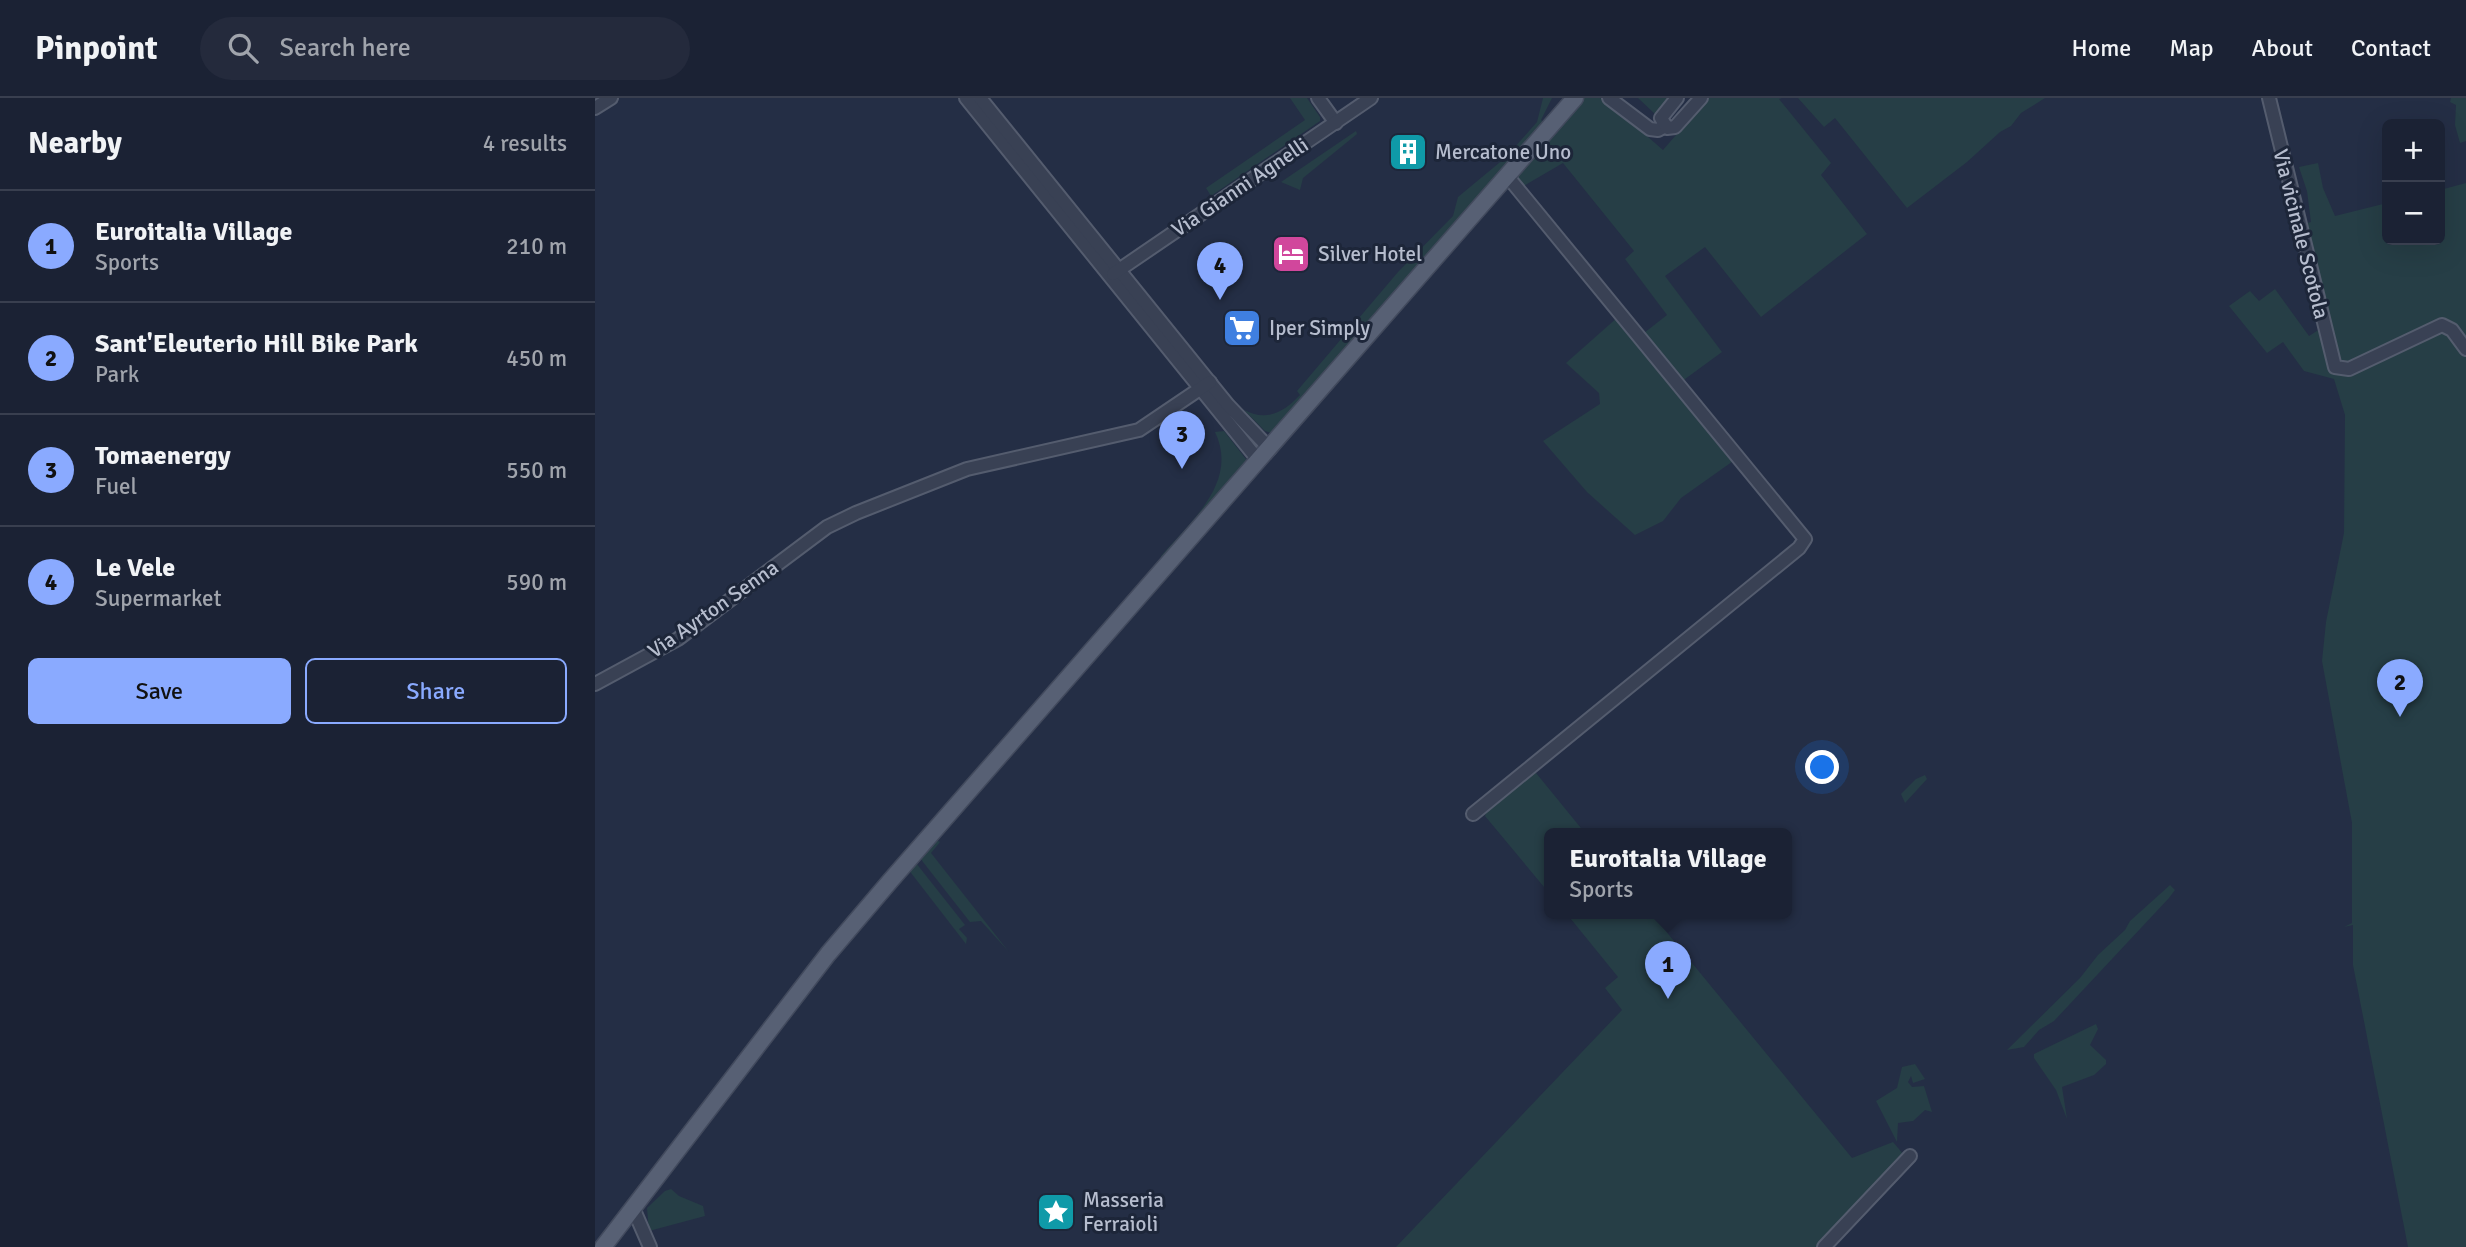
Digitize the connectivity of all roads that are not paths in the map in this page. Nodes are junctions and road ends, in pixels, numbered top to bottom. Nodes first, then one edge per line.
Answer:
1 (611, 98) edge
2 (966, 98) edge
3 (980, 98) edge
4 (1318, 98) edge
5 (1371, 98) edge
6 (1560, 98) edge
7 (1575, 98) edge
8 (1609, 98) edge
9 (1619, 98) edge
10 (1677, 98) edge
11 (1701, 98) edge
12 (2269, 98) edge
13 (595, 107) edge
14 (1628, 111) junction
15 (1336, 123) junction
16 (1665, 126) junction
17 (1541, 136) junction
18 (1508, 177) junction
19 (1115, 273) junction
20 (2466, 349) edge
21 (1205, 386) junction
22 (1265, 455) junction
23 (595, 684) edge
24 (1473, 814) dead end
25 (1910, 1156) dead end
26 (633, 1208) junction
27 (603, 1247) edge
28 (650, 1247) edge
29 (1824, 1247) edge

1 - 13 street
2 - 19 street
3 - 19 street
4 - 15 street
5 - 15 street, Via Gianni Agnelli
6 - 17 main road
7 - 17 main road
8 - 14 street
9 - 14 street
10 - 16 street
11 - 16 street
12 - 20 street, Via vicinale Scotola
14 - 16 street
15 - 19 street, Via Gianni Agnelli
17 - 18 main road
18 - 22 main road
18 - 24 street
19 - 21 street
21 - 22 street
21 - 23 street, Via Ayrton Senna
22 - 26 main road
25 - 29 street
26 - 27 main road
26 - 28 street

